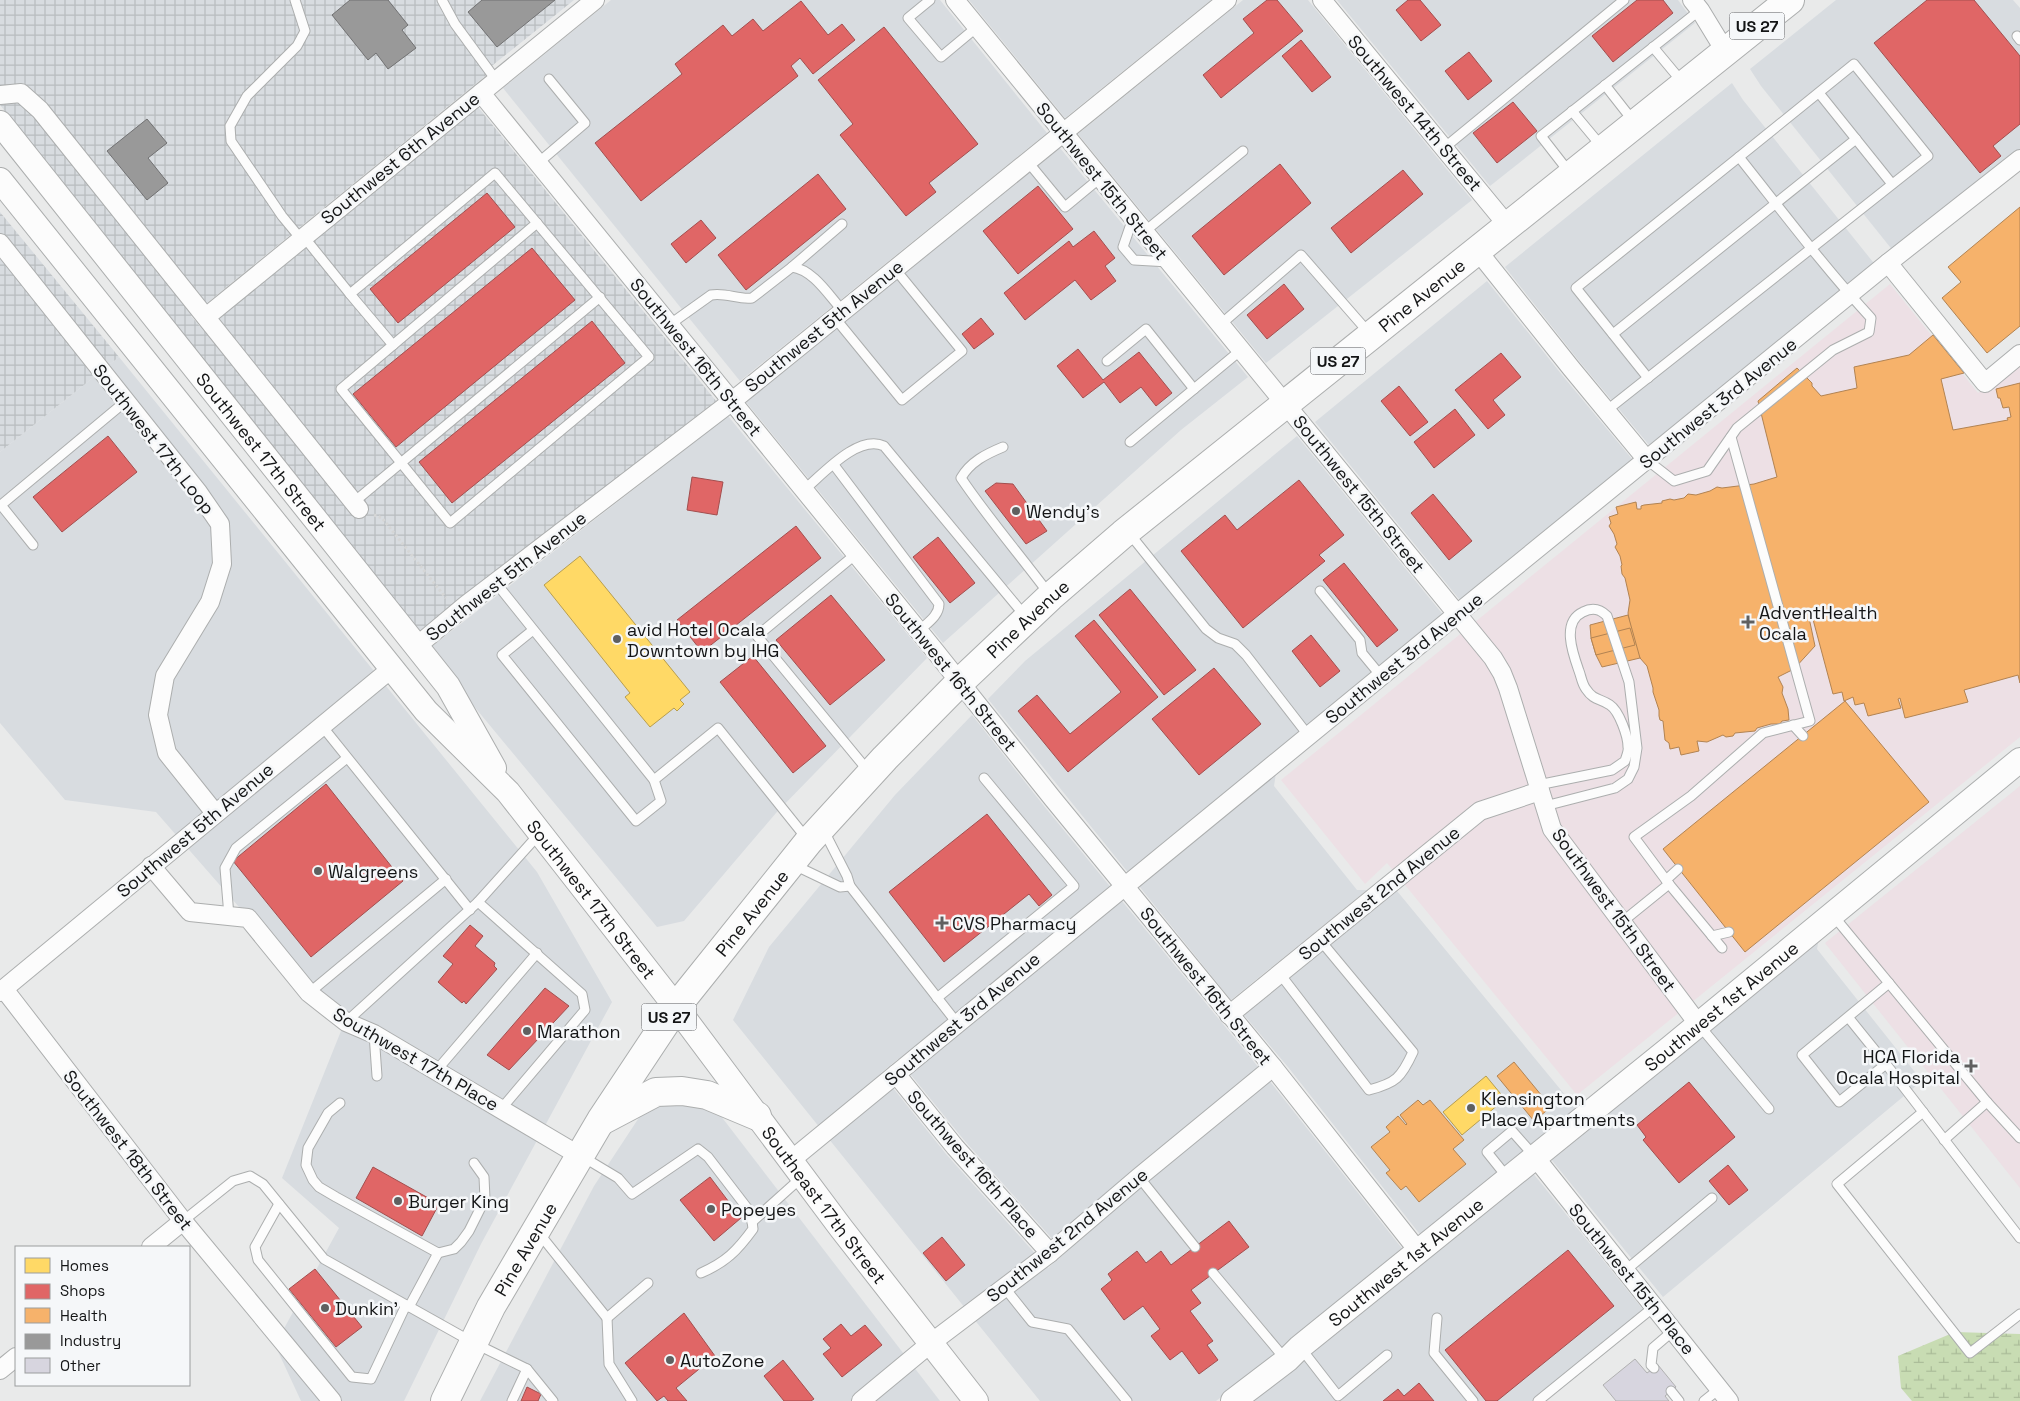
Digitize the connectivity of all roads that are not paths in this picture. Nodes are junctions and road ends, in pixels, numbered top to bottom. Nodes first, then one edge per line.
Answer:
1 (296, 0) edge
2 (442, 0) edge
3 (595, 0) edge
4 (930, 0) edge
5 (955, 0) edge
6 (1227, 0) edge
7 (1322, 0) edge
8 (1624, 0) edge
9 (1790, 0) edge
10 (1696, 5) edge
11 (977, 27) junction
12 (1653, 47) junction
13 (1725, 51) junction
14 (549, 79) dead end
15 (496, 80) junction
16 (1684, 84) junction
17 (1605, 85) junction
18 (481, 93) junction
19 (1819, 93) junction
20 (0, 95) edge
21 (1572, 111) junction
22 (1636, 123) junction
23 (7, 132) edge
24 (1062, 133) junction
25 (1856, 139) junction
26 (1444, 148) junction
27 (1603, 149) junction
28 (1243, 151) dead end
29 (1739, 157) junction
30 (2020, 159) edge
31 (1028, 162) junction
32 (538, 164) junction
33 (1571, 175) junction
34 (1100, 178) junction
35 (0, 180) edge
36 (1892, 184) junction
37 (1777, 204) junction
38 (1132, 218) junction
39 (537, 223) junction
40 (842, 224) dead end
41 (1508, 226) junction
42 (1144, 232) junction
43 (302, 238) junction
44 (0, 243) edge
45 (1812, 248) junction
46 (1477, 250) junction
47 (1169, 262) junction
48 (1888, 263) junction
49 (792, 267) junction
50 (895, 269) junction
51 (350, 294) junction
52 (1850, 295) junction
53 (600, 297) junction
54 (839, 314) junction
55 (206, 317) junction
56 (669, 325) junction
57 (1220, 325) junction
58 (1613, 334) junction
59 (1371, 335) junction
60 (393, 345) junction
61 (1241, 350) junction
62 (2020, 354) edge
63 (1107, 361) dead end
64 (1648, 378) junction
65 (1194, 388) junction
66 (126, 402) junction
67 (731, 402) junction
68 (1285, 403) junction
69 (1606, 411) junction
70 (1731, 436) junction
71 (1130, 442) dead end
72 (1003, 447) dead end
73 (1647, 460) junction
74 (400, 463) junction
75 (834, 465) junction
76 (804, 490) junction
77 (356, 505) joint
78 (1128, 531) junction
79 (33, 544) dead end
80 (856, 554) junction
81 (496, 583) junction
82 (1320, 591) dead end
83 (1050, 597) junction
84 (1457, 614) junction
85 (1027, 618) junction
86 (533, 630) junction
87 (919, 631) junction
88 (416, 646) junction
89 (391, 669) junction
90 (1381, 676) junction
91 (960, 682) junction
92 (1793, 725) junction
93 (322, 726) junction
94 (1308, 735) junction
95 (1803, 736) dead end
96 (347, 758) junction
97 (2020, 760) edge
98 (871, 774) junction
99 (984, 778) dead end
100 (654, 780) junction
101 (508, 792) junction
102 (1541, 794) junction
103 (215, 813) junction
104 (540, 833) junction
105 (816, 834) junction
106 (791, 863) junction
107 (152, 866) junction
108 (1678, 869) dead end
109 (446, 879) junction
110 (1668, 882) junction
111 (1124, 885) junction
112 (850, 886) junction
113 (478, 902) junction
114 (470, 910) junction
115 (1832, 914) junction
116 (229, 916) junction
117 (1622, 922) junction
118 (1729, 932) dead end
119 (1712, 936) junction
120 (1320, 940) junction
121 (1722, 948) dead end
122 (537, 953) junction
123 (1280, 974) junction
124 (1889, 983) junction
125 (2, 991) edge
126 (310, 993) junction
127 (937, 998) junction
128 (676, 1007) junction
129 (1229, 1015) junction
130 (1848, 1016) junction
131 (346, 1022) junction
132 (957, 1023) junction
133 (1699, 1025) junction
134 (374, 1034) junction
135 (1886, 1064) junction
136 (1273, 1067) junction
137 (436, 1071) junction
138 (896, 1074) junction
139 (377, 1076) dead end
140 (1987, 1102) junction
141 (340, 1103) dead end
142 (501, 1109) junction
143 (1769, 1109) dead end
144 (1923, 1112) junction
145 (758, 1116) junction
146 (601, 1120) junction
147 (2020, 1138) edge
148 (1944, 1140) junction
149 (580, 1156) junction
150 (1535, 1158) junction
151 (474, 1163) dead end
152 (797, 1169) junction
153 (1139, 1177) junction
154 (1509, 1179) junction
155 (1712, 1198) dead end
156 (279, 1204) junction
157 (183, 1221) junction
158 (752, 1222) junction
159 (537, 1229) junction
160 (2020, 1238) edge
161 (152, 1246) edge
162 (1195, 1247) dead end
163 (1419, 1252) junction
164 (438, 1253) junction
165 (1050, 1253) junction
166 (1626, 1270) junction
167 (701, 1273) dead end
168 (1214, 1273) dead end
169 (648, 1283) dead end
170 (1004, 1287) junction
171 (408, 1306) junction
172 (1655, 1306) junction
173 (2020, 1314) edge
174 (607, 1318) junction
175 (1437, 1318) dead end
176 (1674, 1330) junction
177 (474, 1343) junction
178 (931, 1343) junction
179 (1293, 1353) junction
180 (1387, 1355) dead end
181 (15, 1358) edge
182 (1654, 1368) dead end
183 (527, 1369) junction
184 (0, 1370) edge
185 (1671, 1391) dead end
186 (1724, 1395) edge
187 (1335, 1399) edge
188 (332, 1401) edge
189 (445, 1401) edge
190 (512, 1401) edge
191 (553, 1401) edge
192 (632, 1401) edge
193 (861, 1401) edge
194 (976, 1401) edge
195 (1127, 1401) edge
196 (1232, 1401) edge
197 (1473, 1401) edge
198 (1538, 1401) edge
199 (1679, 1401) edge
200 (1704, 1401) edge

1 - 43 lane
2 - 15 lane
3 - 15 street, Southwest 6th Avenue
4 - 11 lane
5 - 11 street, Southwest 15th Street
6 - 24 street, Southwest 5th Avenue
7 - 26 street, Southwest 14th Street
8 - 26 lane
9 - 13 highway, Pine Avenue / US 27
10 - 12 lane
10 - 13 street
11 - 24 street, Southwest 15th Street
12 - 16 lane
12 - 17 lane
13 - 16 highway, Pine Avenue / US 27
14 - 32 lane
15 - 18 street, Southwest 6th Avenue
16 - 22 highway, Pine Avenue / US 27
17 - 21 lane
17 - 22 lane
18 - 32 street, Southwest 16th Street
18 - 43 street, Southwest 6th Avenue
19 - 25 lane
19 - 29 lane
19 - 36 lane
20 - 55 street
21 - 27 lane
21 - 33 lane
22 - 27 highway, Pine Avenue / US 27
23 - 88 main road, Southwest 17th Street
24 - 31 street, Southwest 5th Avenue
24 - 34 street, Southwest 15th Street
25 - 36 lane
25 - 37 lane
26 - 41 street, Southwest 14th Street
27 - 33 highway, Pine Avenue / US 27
28 - 42 lane
29 - 37 lane
29 - 58 lane
30 - 48 street, Southwest 3rd Avenue
31 - 34 lane
31 - 50 street, Southwest 5th Avenue
32 - 56 street, Southwest 16th Street
33 - 41 highway, Pine Avenue / US 27
34 - 38 street, Southwest 15th Street
35 - 89 main road, Southwest 17th Street
36 - 45 lane
37 - 45 lane
37 - 58 lane
38 - 42 street, Southwest 15th Street
38 - 47 lane
39 - 51 lane
39 - 53 lane
39 - 60 lane
40 - 49 lane
41 - 46 highway, Pine Avenue / US 27
42 - 47 street, Southwest 15th Street
43 - 51 lane
43 - 55 street, Southwest 6th Avenue
44 - 66 street, Southwest 17th Loop
45 - 52 lane
45 - 64 lane
46 - 59 highway, Pine Avenue / US 27
46 - 69 street
47 - 57 street, Southwest 15th Street
48 - 52 street, Southwest 3rd Avenue
48 - 62 street
49 - 54 lane
49 - 56 lane
50 - 54 street, Southwest 5th Avenue
50 - 54 lane
51 - 60 lane
52 - 70 lane
52 - 73 street, Southwest 3rd Avenue
53 - 74 lane
53 - 74 lane
54 - 67 street, Southwest 5th Avenue
55 - 77 street
56 - 67 street, Southwest 16th Street
57 - 59 lane
57 - 61 street, Southwest 15th Street
58 - 64 lane
59 - 68 highway, Pine Avenue / US 27
60 - 74 lane
61 - 65 lane
61 - 68 street, Southwest 15th Street
63 - 65 lane
64 - 69 lane
65 - 71 lane
66 - 79 lane
66 - 103 street, Southwest 17th Loop
67 - 76 street, Southwest 16th Street
67 - 81 street, Southwest 5th Avenue
68 - 78 highway, Pine Avenue / US 27
68 - 84 street, Southwest 15th Street
69 - 73 street
70 - 73 lane
70 - 92 lane
72 - 83 lane
73 - 84 street, Southwest 3rd Avenue
74 - 77 lane
75 - 76 lane
75 - 85 lane
75 - 87 lane
76 - 80 street, Southwest 16th Street
78 - 83 highway, Pine Avenue / US 27
78 - 94 lane
80 - 87 street, Southwest 16th Street
80 - 98 lane
81 - 86 lane
81 - 88 street, Southwest 5th Avenue
82 - 90 lane
83 - 85 highway, Pine Avenue / US 27
84 - 90 street, Southwest 3rd Avenue
84 - 102 street, Southwest 15th Street
85 - 91 highway, Pine Avenue / US 27
86 - 100 lane
86 - 100 lane
87 - 91 street, Southwest 16th Street
88 - 101 main road, Southwest 17th Street
89 - 93 street, Southwest 5th Avenue
89 - 101 main road, Southwest 17th Street
90 - 94 street, Southwest 3rd Avenue
91 - 98 highway, Pine Avenue / US 27
91 - 111 street, Southwest 16th Street
92 - 95 lane
92 - 110 lane
93 - 96 lane
93 - 103 street, Southwest 5th Avenue
94 - 111 street, Southwest 3rd Avenue
96 - 109 lane
96 - 116 lane
97 - 115 main road, Southwest 1st Avenue
98 - 105 highway, Pine Avenue / US 27
99 - 127 lane
100 - 105 lane
101 - 104 main road, Southwest 17th Street
102 - 102 lane
102 - 117 street, Southwest 15th Street
102 - 120 street, Southwest 2nd Avenue
103 - 107 street, Southwest 5th Avenue
104 - 113 lane
104 - 128 main road, Southwest 17th Street
105 - 106 highway, Pine Avenue / US 27
105 - 112 lane
106 - 112 lane
106 - 128 highway, Pine Avenue / US 27
107 - 116 street, Southwest 17th Place
107 - 125 street, Southwest 5th Avenue
108 - 110 lane
109 - 114 lane
109 - 126 lane
110 - 117 lane
110 - 119 lane
111 - 129 street, Southwest 16th Street
111 - 132 street, Southwest 3rd Avenue
112 - 127 lane
113 - 114 lane
113 - 122 lane
114 - 131 lane
115 - 124 lane
115 - 133 main road, Southwest 1st Avenue
116 - 126 street, Southwest 17th Place
117 - 133 street, Southwest 15th Street
118 - 119 lane
119 - 121 lane
120 - 123 street, Southwest 2nd Avenue
120 - 123 lane
122 - 137 lane
122 - 142 lane
123 - 129 street, Southwest 2nd Avenue
124 - 130 lane
124 - 140 lane
125 - 157 street, Southwest 18th Street
126 - 131 street, Southwest 17th Place
127 - 132 lane
128 - 145 main road, Southeast 17th Street
128 - 146 highway, Pine Avenue / US 27
129 - 136 street, Southwest 16th Street
130 - 135 lane
130 - 135 lane
131 - 134 street, Southwest 17th Place
132 - 138 street, Southwest 3rd Avenue
133 - 143 lane
133 - 150 main road, Southwest 1st Avenue
134 - 137 street, Southwest 17th Place
134 - 139 lane
135 - 144 lane
136 - 153 street, Southwest 2nd Avenue
136 - 163 street, Southwest 16th Street
137 - 142 street, Southwest 17th Place
138 - 152 street, Southwest 3rd Avenue
138 - 165 street, Southwest 16th Place
140 - 147 lane
140 - 148 lane
141 - 164 lane
142 - 149 street, Southwest 17th Place
144 - 148 lane
144 - 173 lane
145 - 146 highway
145 - 152 main road, Southeast 17th Street
146 - 149 highway, Pine Avenue / US 27
148 - 160 lane
149 - 158 lane
149 - 159 highway, Pine Avenue / US 27
150 - 154 main road, Southwest 1st Avenue
150 - 154 lane
150 - 166 street, Southwest 15th Place
151 - 164 lane
152 - 158 lane
152 - 178 main road, Southeast 17th Street
153 - 162 lane
153 - 165 street, Southwest 2nd Avenue
154 - 163 main road, Southwest 1st Avenue
155 - 166 lane
156 - 157 lane
156 - 171 lane
156 - 171 lane
157 - 161 street
157 - 188 street, Southwest 18th Street
158 - 167 lane
159 - 174 lane
159 - 177 highway, Pine Avenue / US 27
163 - 179 main road, Southwest 1st Avenue
164 - 171 lane
165 - 170 street, Southwest 2nd Avenue
166 - 172 street, Southwest 15th Place
168 - 179 lane
169 - 174 lane
170 - 178 street, Southwest 2nd Avenue
170 - 195 lane
171 - 177 lane
172 - 176 street, Southwest 15th Place
172 - 198 lane
174 - 192 lane
175 - 197 lane
176 - 182 lane
176 - 186 street, Southwest 15th Place
177 - 183 lane
177 - 189 highway, Pine Avenue / US 27
178 - 193 street, Southwest 2nd Avenue
178 - 194 main road, Southeast 17th Street
179 - 187 lane
179 - 196 main road, Southwest 1st Avenue
180 - 187 lane
181 - 184 street
183 - 190 lane
183 - 191 lane
185 - 199 lane
186 - 200 lane

